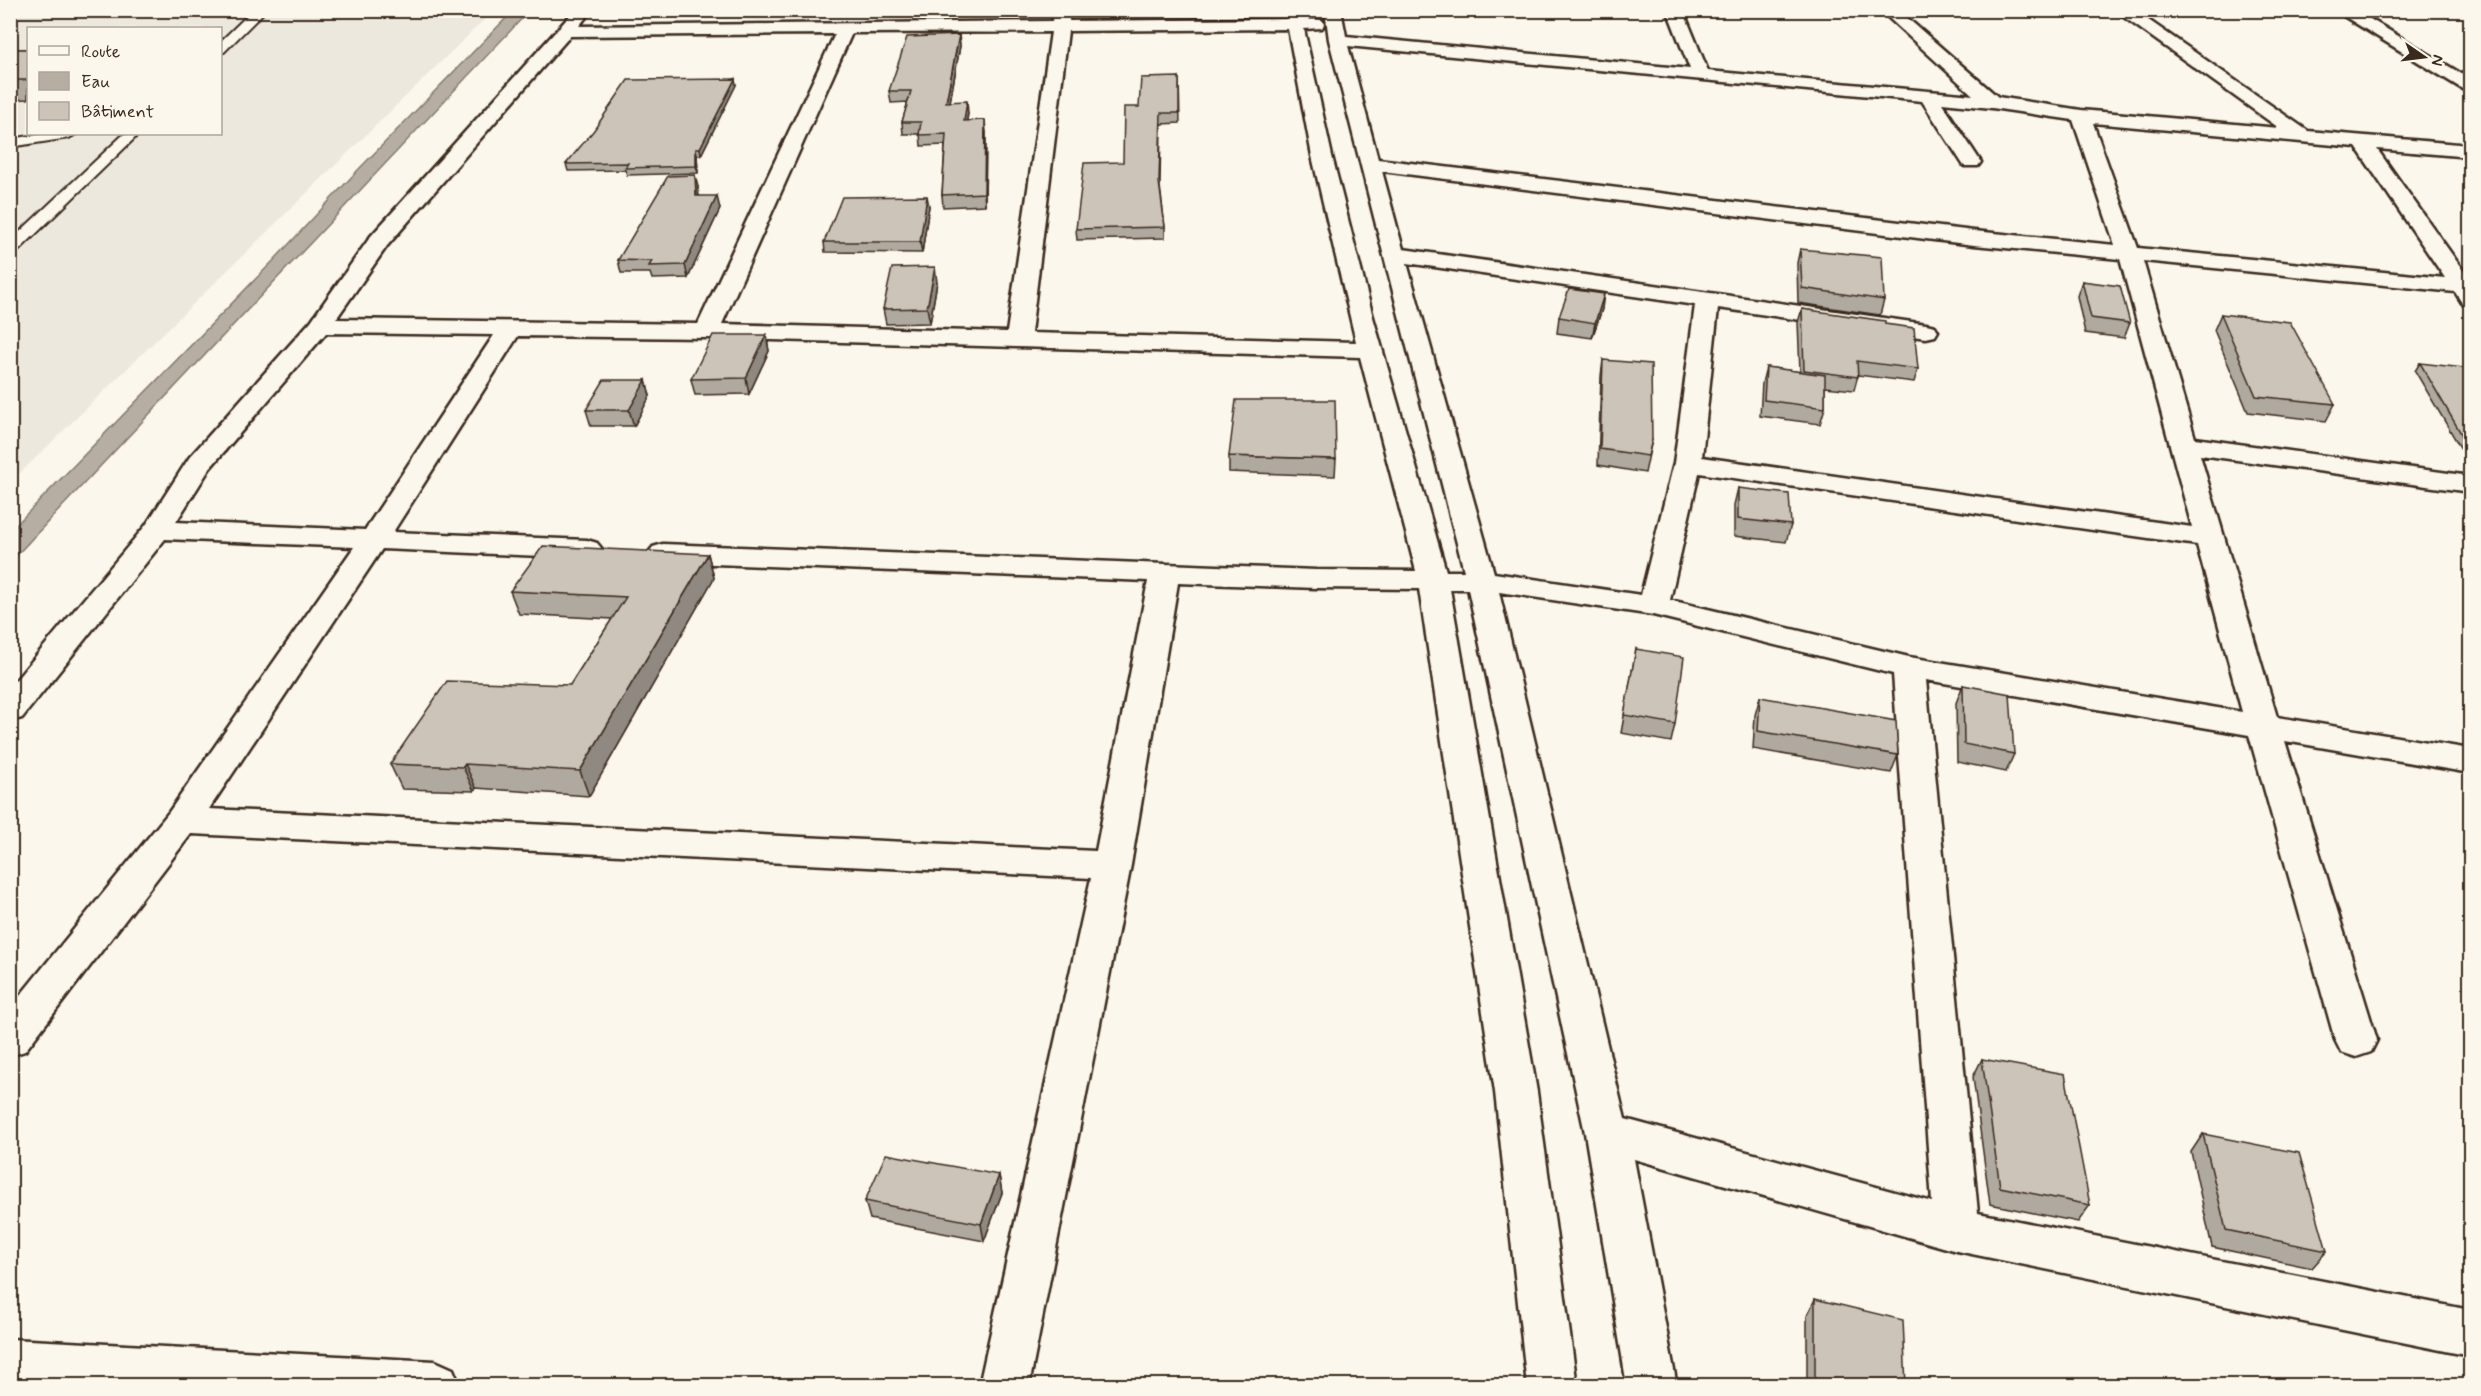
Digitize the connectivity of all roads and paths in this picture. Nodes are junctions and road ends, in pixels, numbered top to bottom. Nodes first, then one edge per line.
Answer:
1 (260, 10) edge
2 (584, 10) edge
3 (679, 10) edge
4 (1675, 10) edge
5 (1888, 10) edge
6 (2122, 10) edge
7 (2342, 10) edge
8 (1294, 17) edge
9 (1061, 19) edge
10 (1336, 25) edge
11 (845, 30) junction
12 (567, 31) junction
13 (664, 31) junction
14 (223, 46) edge
15 (1701, 76) junction
16 (2470, 86) edge
17 (1927, 95) junction
18 (1992, 102) junction
19 (2080, 116) junction
20 (62, 135) edge
21 (131, 135) edge
22 (2304, 136) junction
23 (2362, 141) junction
24 (10, 143) edge
25 (2470, 151) edge
26 (1971, 162) dead end
27 (1372, 164) junction
28 (10, 229) edge
29 (32, 229) junction
30 (10, 250) edge
31 (2129, 252) junction
32 (1393, 254) junction
33 (2468, 290) edge
34 (1707, 300) junction
35 (319, 326) junction
36 (510, 329) junction
37 (707, 331) junction
38 (1926, 331) dead end
39 (1018, 338) junction
40 (1369, 350) junction
41 (2184, 445) junction
42 (1688, 463) junction
43 (2470, 484) edge
44 (157, 530) junction
45 (2211, 538) junction
46 (374, 539) junction
47 (1165, 573) junction
48 (1433, 579) junction
49 (1481, 580) junction
50 (1653, 606) junction
51 (1909, 667) junction
52 (10, 710) edge
53 (2263, 726) junction
54 (2470, 761) edge
55 (182, 821) junction
56 (1112, 866) junction
57 (10, 1039) edge
58 (2356, 1040) dead end
59 (1607, 1133) junction
60 (1957, 1230) junction
61 (2470, 1333) edge
62 (10, 1363) edge
63 (435, 1386) edge
64 (1004, 1386) edge
65 (1552, 1386) edge
66 (1652, 1386) edge

1 - 14 lane
2 - 12 street
3 - 13 street
4 - 15 street
5 - 18 street
6 - 22 street
7 - 16 street
8 - 9 street
8 - 10 street
8 - 40 street
9 - 11 street
9 - 39 street
10 - 15 street
10 - 27 street
11 - 13 street
11 - 37 street
12 - 13 street
12 - 35 street
15 - 17 street
17 - 18 street
17 - 26 street
18 - 19 street
19 - 22 street
19 - 31 street
20 - 24 lane
21 - 29 lane
22 - 23 street
23 - 25 street
23 - 33 street
27 - 31 street
27 - 32 street
28 - 29 lane
29 - 30 lane
31 - 33 street
31 - 41 street
32 - 34 street
32 - 49 street
34 - 38 street
34 - 42 street
35 - 36 street
35 - 44 street
36 - 37 street
36 - 46 street
37 - 39 street
39 - 40 street
40 - 48 street
41 - 43 street
41 - 45 street
42 - 45 street
42 - 50 street
44 - 46 street
44 - 52 street
45 - 53 street
46 - 47 street
46 - 55 street
47 - 48 street
47 - 56 street
48 - 49 street
48 - 65 street
49 - 50 street
49 - 59 street
50 - 51 street
51 - 53 street
51 - 60 street
53 - 54 street
53 - 58 street
55 - 56 street
55 - 57 street
56 - 64 street
59 - 60 street
59 - 66 street
60 - 61 street
62 - 63 street

